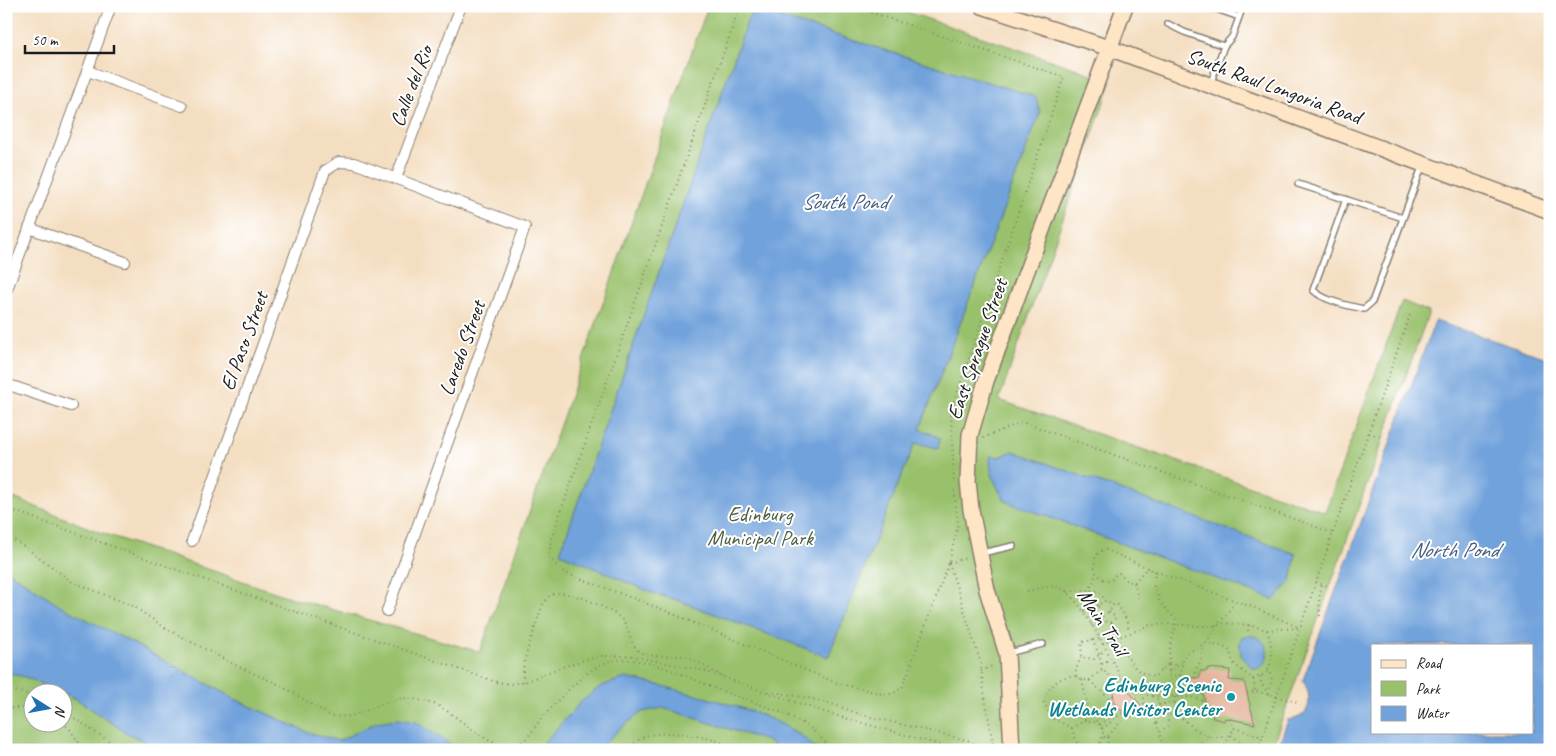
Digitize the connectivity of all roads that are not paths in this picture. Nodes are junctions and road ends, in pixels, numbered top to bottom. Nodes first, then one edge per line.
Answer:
1 (111, 6) edge
2 (461, 6) edge
3 (982, 6) edge
4 (1125, 6) edge
5 (1208, 6) edge
6 (1243, 6) edge
7 (1239, 17) junction
8 (1168, 24) dead end
9 (1224, 46) junction
10 (1109, 48) junction
11 (88, 71) junction
12 (1210, 85) junction
13 (182, 106) dead end
14 (1423, 164) junction
15 (396, 178) junction
16 (1298, 184) dead end
17 (1346, 199) junction
18 (1550, 211) edge
19 (1403, 218) junction
20 (29, 228) junction
21 (125, 262) dead end
22 (6, 292) edge
23 (6, 384) edge
24 (70, 406) dead end
25 (192, 541) dead end
26 (1013, 546) dead end
27 (975, 556) junction
28 (387, 611) dead end
29 (1043, 644) dead end
30 (1007, 654) junction
31 (1012, 750) edge

1 - 11 street
2 - 15 street, Calle del Rio
3 - 10 street, South Raul Longoria Road
4 - 10 street, East Sprague Street
5 - 7 lane
6 - 7 lane
7 - 9 lane
8 - 9 lane
9 - 12 lane
10 - 12 street, South Raul Longoria Road
10 - 27 street, East Sprague Street
11 - 13 street
11 - 20 street
12 - 14 street, South Raul Longoria Road
14 - 18 street, South Raul Longoria Road
14 - 19 lane
15 - 25 street, El Paso Street
15 - 28 street, Laredo Street
16 - 17 lane
17 - 19 lane
17 - 19 lane
20 - 21 street
20 - 22 street
23 - 24 street
26 - 27 lane
27 - 30 street, East Sprague Street
29 - 30 lane
30 - 31 street, East Sprague Street

